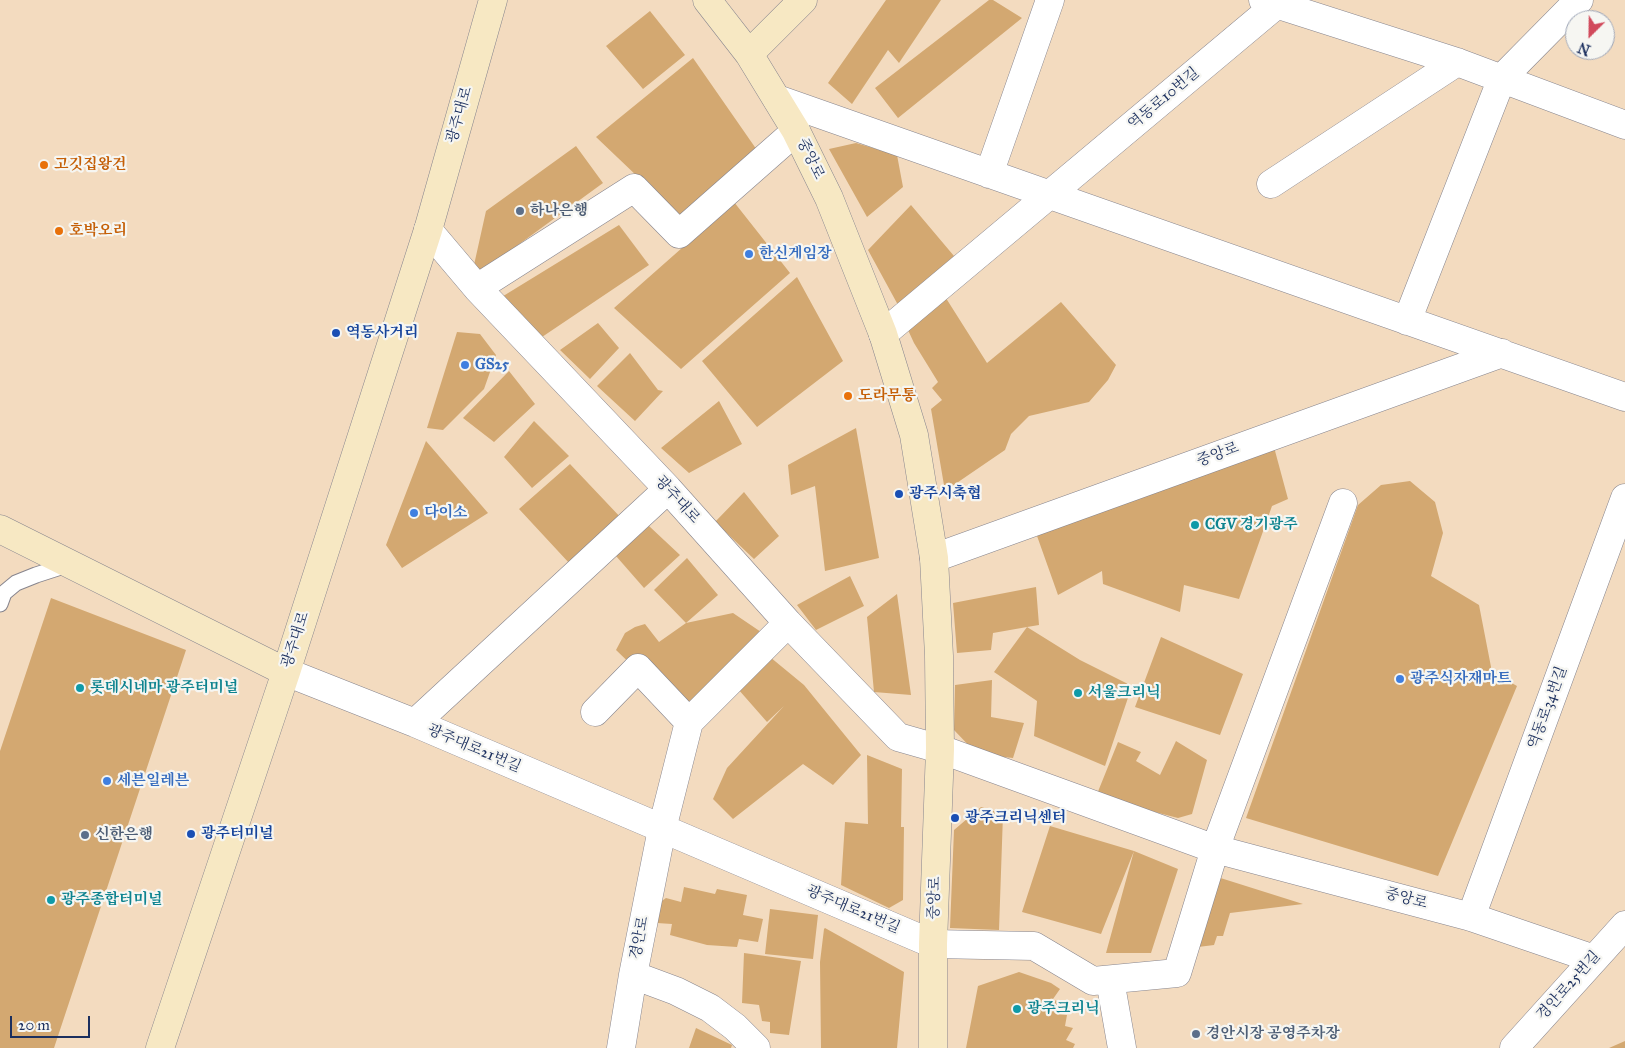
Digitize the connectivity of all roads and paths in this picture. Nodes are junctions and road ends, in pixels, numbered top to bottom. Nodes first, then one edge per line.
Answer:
1 (493, 0) edge
2 (707, 0) edge
3 (803, 0) edge
4 (1050, 0) edge
5 (1579, 0) edge
6 (1274, 1) edge
7 (749, 54) junction
8 (1457, 62) junction
9 (1502, 78) junction
10 (777, 99) junction
11 (1625, 125) edge
12 (796, 131) junction
13 (989, 174) junction
14 (1271, 184) dead end
15 (1050, 195) junction
16 (428, 230) junction
17 (477, 288) junction
18 (1408, 321) junction
19 (883, 334) junction
20 (1502, 353) junction
21 (1625, 397) edge
22 (668, 489) junction
23 (1625, 498) edge
24 (1342, 503) dead end
25 (0, 529) edge
26 (934, 558) junction
27 (70, 564) junction
28 (0, 604) edge
29 (788, 623) junction
30 (286, 672) junction
31 (595, 712) dead end
32 (689, 722) junction
33 (415, 723) junction
34 (940, 749) junction
35 (662, 829) junction
36 (1215, 849) junction
37 (1471, 917) junction
38 (1625, 925) edge
39 (933, 944) junction
40 (1594, 958) junction
41 (633, 975) junction
42 (1110, 980) junction
43 (160, 1048) edge
44 (621, 1048) edge
45 (756, 1048) edge
46 (933, 1048) edge
47 (1122, 1048) edge
48 (1514, 1048) edge

1 - 16 street, 광주대로
2 - 7 street, 중앙로
3 - 7 street
4 - 13 street
5 - 9 street
6 - 8 street, 역동로10번길
6 - 15 street, 역동로10번길
7 - 10 street, 중앙로
8 - 9 street, 역동로10번길
8 - 14 street
9 - 11 street, 역동로10번길
9 - 18 street
10 - 12 street, 중앙로
10 - 13 street
12 - 17 street
12 - 19 street, 중앙로
13 - 15 street
15 - 18 street
15 - 19 street
16 - 17 street, 광주대로
16 - 30 street, 광주대로
17 - 22 street, 광주대로
18 - 20 street
19 - 26 street, 중앙로
20 - 21 street
20 - 26 street, 중앙로
22 - 29 street, 광주대로
22 - 33 street
23 - 37 street, 역동로34번길
24 - 36 street
25 - 27 street
26 - 34 street, 중앙로
27 - 28 lane
27 - 30 street
29 - 32 street
29 - 34 street, 광주대로
30 - 33 street, 광주대로21번길
30 - 43 street, 광주대로
31 - 32 street
32 - 35 street
33 - 35 street, 광주대로21번길
34 - 36 street, 중앙로
34 - 39 street, 중앙로
35 - 39 street, 광주대로21번길
35 - 41 street, 경안로
36 - 37 street, 중앙로
36 - 42 street
37 - 40 street, 중앙로
38 - 40 street, 경안로25번길
39 - 42 street
39 - 46 street, 중앙로
40 - 48 street, 경안로25번길
41 - 44 street, 경안로
41 - 45 street
42 - 47 street

